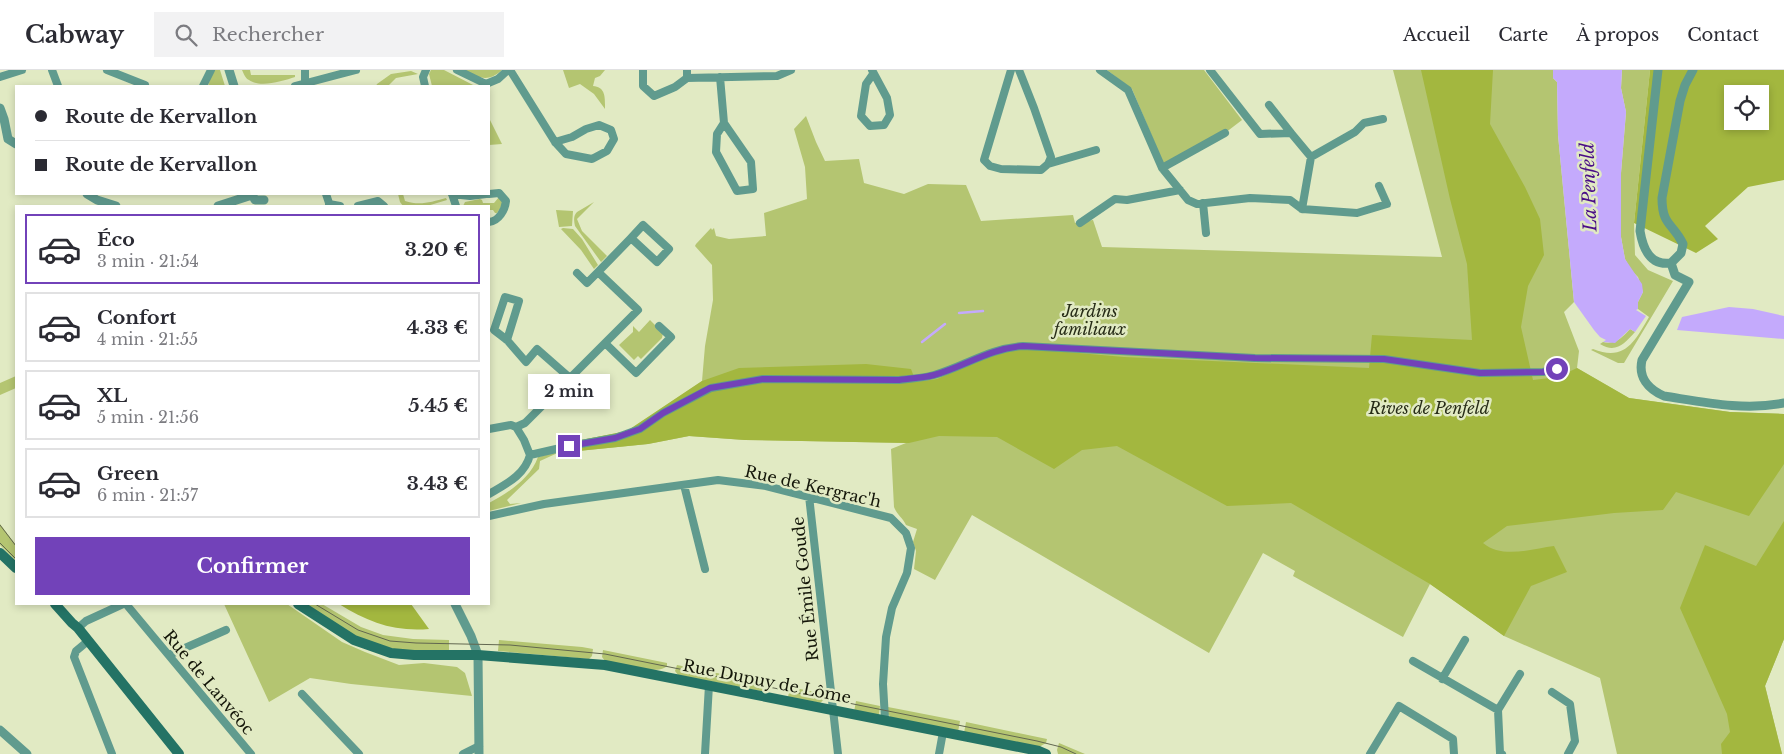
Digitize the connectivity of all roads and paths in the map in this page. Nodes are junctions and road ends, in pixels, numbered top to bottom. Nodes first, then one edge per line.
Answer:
1 (22, 70) edge
2 (52, 70) edge
3 (108, 70) edge
4 (211, 70) edge
5 (229, 70) edge
6 (305, 70) edge
7 (356, 70) edge
8 (426, 70) edge
9 (457, 70) edge
10 (509, 70) edge
11 (643, 70) edge
12 (790, 70) edge
13 (1011, 70) edge
14 (1019, 70) edge
15 (1100, 70) edge
16 (1210, 70) edge
17 (1658, 70) edge
18 (1693, 70) edge
19 (873, 72) edge
20 (687, 74) edge
21 (0, 77) edge
22 (720, 77) junction
23 (58, 85) edge
24 (144, 85) edge
25 (204, 85) edge
26 (234, 85) edge
27 (304, 85) edge
28 (425, 85) edge
29 (1269, 105) dead end
30 (0, 108) edge
31 (1382, 119) dead end
32 (724, 123) junction
33 (1225, 133) dead end
34 (1291, 133) junction
35 (8, 142) edge
36 (555, 142) junction
37 (1096, 150) dead end
38 (1311, 157) junction
39 (1048, 164) junction
40 (1162, 168) junction
41 (1379, 186) dead end
42 (1180, 190) junction
43 (490, 194) edge
44 (249, 195) edge
45 (253, 195) edge
46 (461, 195) edge
47 (479, 195) edge
48 (267, 200) edge
49 (96, 203) edge
50 (1203, 203) junction
51 (109, 205) edge
52 (221, 205) edge
53 (362, 205) edge
54 (383, 205) edge
55 (1302, 208) junction
56 (490, 222) edge
57 (1080, 223) dead end
58 (1206, 233) dead end
59 (631, 238) junction
60 (1671, 263) junction
61 (598, 272) junction
62 (577, 273) dead end
63 (659, 326) dead end
64 (507, 340) junction
65 (605, 342) junction
66 (1557, 369) dead end
67 (570, 378) junction
68 (1784, 403) edge
69 (516, 427) junction
70 (490, 429) edge
71 (530, 455) junction
72 (684, 485) junction
73 (490, 493) edge
74 (809, 496) junction
75 (490, 516) edge
76 (0, 553) edge
77 (15, 567) edge
78 (705, 569) dead end
79 (121, 605) edge
80 (127, 605) edge
81 (300, 605) edge
82 (456, 605) edge
83 (61, 606) edge
84 (78, 628) junction
85 (226, 630) dead end
86 (1466, 640) dead end
87 (88, 641) junction
88 (169, 655) junction
89 (478, 655) junction
90 (1413, 661) dead end
91 (1520, 674) dead end
92 (1442, 679) junction
93 (709, 685) junction
94 (1552, 692) dead end
95 (302, 694) dead end
96 (832, 709) junction
97 (1498, 710) junction
98 (885, 719) junction
99 (0, 730) edge
100 (942, 732) junction
101 (479, 750) edge
102 (27, 754) edge
103 (112, 754) edge
104 (179, 754) edge
105 (251, 754) edge
106 (359, 754) edge
107 (463, 754) edge
108 (705, 754) edge
109 (838, 754) edge
110 (938, 754) edge
111 (1046, 754) edge
112 (1370, 754) edge
113 (1454, 754) edge
114 (1502, 754) edge
115 (1568, 754) edge

1 - 21 street
2 - 23 street
3 - 24 street
4 - 25 street
5 - 26 street
6 - 27 street
7 - 27 street
8 - 28 street
9 - 10 street
10 - 36 street
11 - 20 street
12 - 22 street
13 - 39 street
14 - 39 street
15 - 40 street
16 - 34 street
17 - 60 street
18 - 60 street
19 - 19 street
20 - 22 street
22 - 32 street
29 - 34 street
30 - 35 street
31 - 38 street
32 - 32 street
33 - 40 street
34 - 38 street
36 - 36 street
37 - 39 street
38 - 55 street
40 - 42 street
41 - 55 street
42 - 50 street
42 - 57 street
43 - 56 street
44 - 52 street
45 - 48 street
46 - 47 street
49 - 51 street
50 - 55 street
50 - 58 street
53 - 54 street
59 - 59 street
59 - 61 street
60 - 68 street
61 - 62 street
61 - 65 street
63 - 65 street
64 - 64 street
64 - 67 street
65 - 67 street
66 - 71 street
67 - 69 street
69 - 70 street
69 - 71 street
71 - 73 street
72 - 74 street, Rue de Kergrac'h
72 - 75 street, Rue de Kergrac'h
72 - 78 street
74 - 96 street, Rue Émile Goude
74 - 98 street, Rue de Kergrac'h
76 - 77 main road
79 - 84 street
80 - 88 street, Rue de Lanvéoc
81 - 89 main road, Rue Dupuy de Lôme
82 - 89 street
83 - 84 main road
84 - 87 main road
85 - 88 street
86 - 92 street
87 - 103 street
87 - 104 main road
88 - 105 street, Rue de Lanvéoc
89 - 93 main road, Rue Dupuy de Lôme
89 - 101 street
90 - 92 street
91 - 97 street
92 - 97 street
93 - 96 main road, Rue Dupuy de Lôme
93 - 108 street
94 - 115 street
95 - 106 street
96 - 98 main road, Rue Dupuy de Lôme
96 - 109 street, Rue Émile Goude
97 - 114 street
98 - 100 main road, Rue Dupuy de Lôme
99 - 102 street
100 - 110 street
100 - 111 main road, Rue Dupuy de Lôme
101 - 107 street
112 - 113 street

